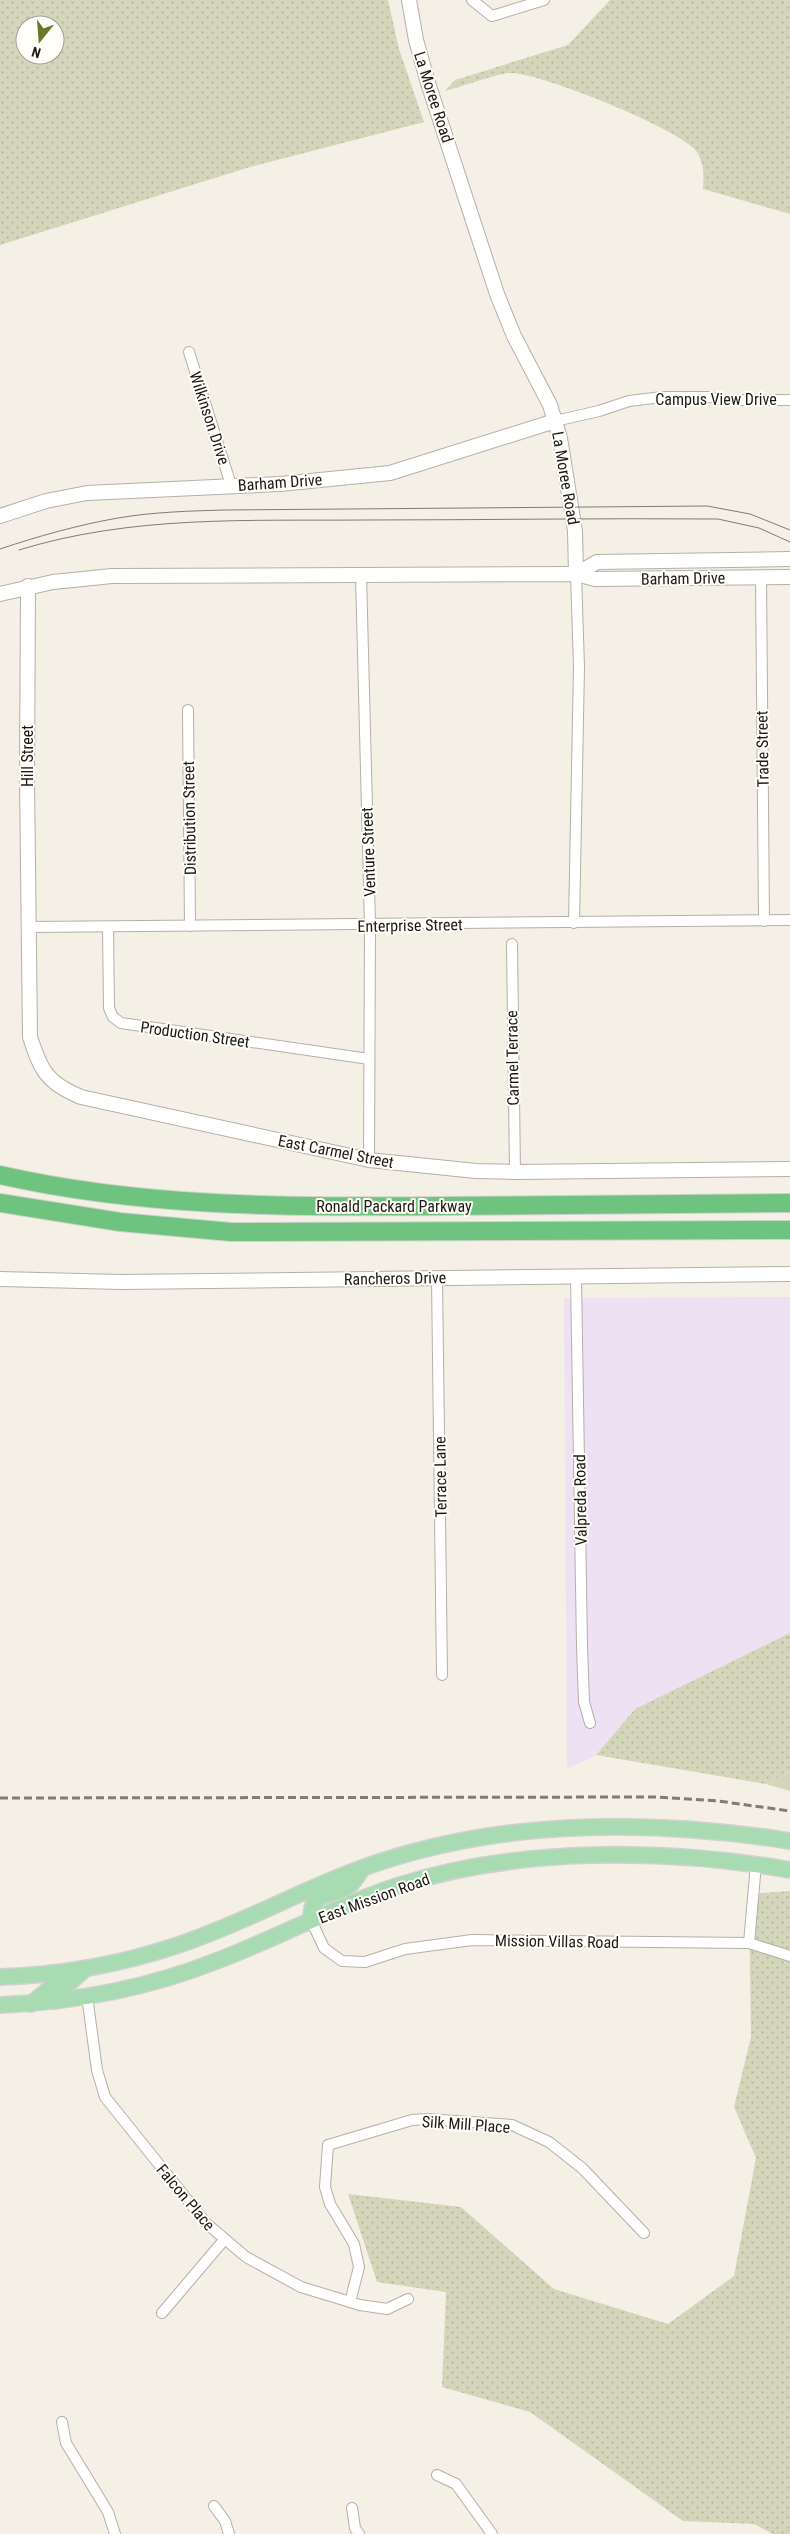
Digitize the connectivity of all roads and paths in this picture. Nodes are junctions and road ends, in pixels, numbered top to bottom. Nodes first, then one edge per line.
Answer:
1 (409, 0) edge
2 (472, 0) edge
3 (544, 0) edge
4 (189, 352) dead end
5 (790, 400) edge
6 (555, 421) junction
7 (231, 485) junction
8 (0, 516) edge
9 (790, 559) edge
10 (576, 574) junction
11 (361, 575) junction
12 (761, 577) junction
13 (790, 577) edge
14 (28, 586) junction
15 (0, 594) edge
16 (188, 710) dead end
17 (790, 920) edge
18 (764, 921) junction
19 (574, 923) junction
20 (370, 925) junction
21 (190, 926) junction
22 (29, 927) junction
23 (108, 927) junction
24 (512, 944) dead end
25 (369, 1060) junction
26 (369, 1160) junction
27 (790, 1169) edge
28 (514, 1172) junction
29 (0, 1175) edge
30 (790, 1202) edge
31 (0, 1203) edge
32 (790, 1230) edge
33 (790, 1274) edge
34 (576, 1277) junction
35 (437, 1278) junction
36 (0, 1279) edge
37 (442, 1675) dead end
38 (590, 1724) dead end
39 (790, 1841) edge
40 (756, 1864) junction
41 (364, 1867) junction
42 (790, 1870) edge
43 (310, 1920) junction
44 (749, 1943) junction
45 (790, 1956) edge
46 (85, 1969) junction
47 (53, 1973) junction
48 (0, 1977) edge
49 (87, 1996) junction
50 (55, 2001) junction
51 (31, 2004) junction
52 (0, 2005) edge
53 (644, 2233) dead end
54 (224, 2240) junction
55 (408, 2299) dead end
56 (350, 2302) junction
57 (162, 2313) dead end
58 (62, 2422) dead end
59 (437, 2475) dead end
60 (214, 2506) dead end
61 (352, 2508) dead end
62 (115, 2534) edge
63 (229, 2534) edge
64 (359, 2534) edge
65 (492, 2534) edge

1 - 6 street, La Moree Road
2 - 3 street
4 - 7 street, Wilkinson Drive
5 - 6 street, Campus View Drive
6 - 7 street, Barham Drive
6 - 10 street, La Moree Road
7 - 8 street, Barham Drive
9 - 10 street, Barham Drive
10 - 11 street, Barham Drive
10 - 12 street, Barham Drive
10 - 19 street, La Moree Road
11 - 14 street
11 - 20 street, Venture Street
12 - 13 street, Barham Drive
12 - 18 street, Trade Street
14 - 15 street
14 - 22 street, Hill Street
16 - 21 street, Distribution Street
17 - 18 street, Enterprise Street
18 - 19 street, Enterprise Street
19 - 20 street, Enterprise Street
20 - 21 street, Enterprise Street
20 - 25 street, Venture Street
21 - 23 street, Enterprise Street
22 - 23 street, Enterprise Street
22 - 26 street, East Carmel Street
23 - 25 street, Production Street
24 - 28 street, Carmel Terrace
25 - 26 street, Venture Street
26 - 28 street, East Carmel Street
27 - 28 street, East Carmel Street
29 - 30 highway, Ronald Packard Parkway
31 - 32 highway, Ronald Packard Parkway
33 - 34 street, Rancheros Drive
34 - 35 street, Rancheros Drive
34 - 38 street, Valpreda Road
35 - 36 street, Rancheros Drive
35 - 37 street, Terrace Lane
39 - 41 main road, East Mission Road
40 - 42 main road, East Mission Road
40 - 43 main road, East Mission Road
40 - 44 street
41 - 43 main road
41 - 46 main road, East Mission Road
43 - 44 street, Mission Villas Road
43 - 49 main road, East Mission Road
44 - 45 street, Mission Villas Road
46 - 47 main road, East Mission Road
46 - 50 main road
47 - 48 main road, East Mission Road
47 - 51 main road
49 - 50 main road, East Mission Road
49 - 54 street, Falcon Place
50 - 51 main road, East Mission Road
51 - 52 main road, East Mission Road
53 - 56 street, Silk Mill Place
54 - 56 street, Falcon Place
54 - 57 street
55 - 56 street, Falcon Place
58 - 62 street
59 - 65 street
60 - 63 street
61 - 64 street

